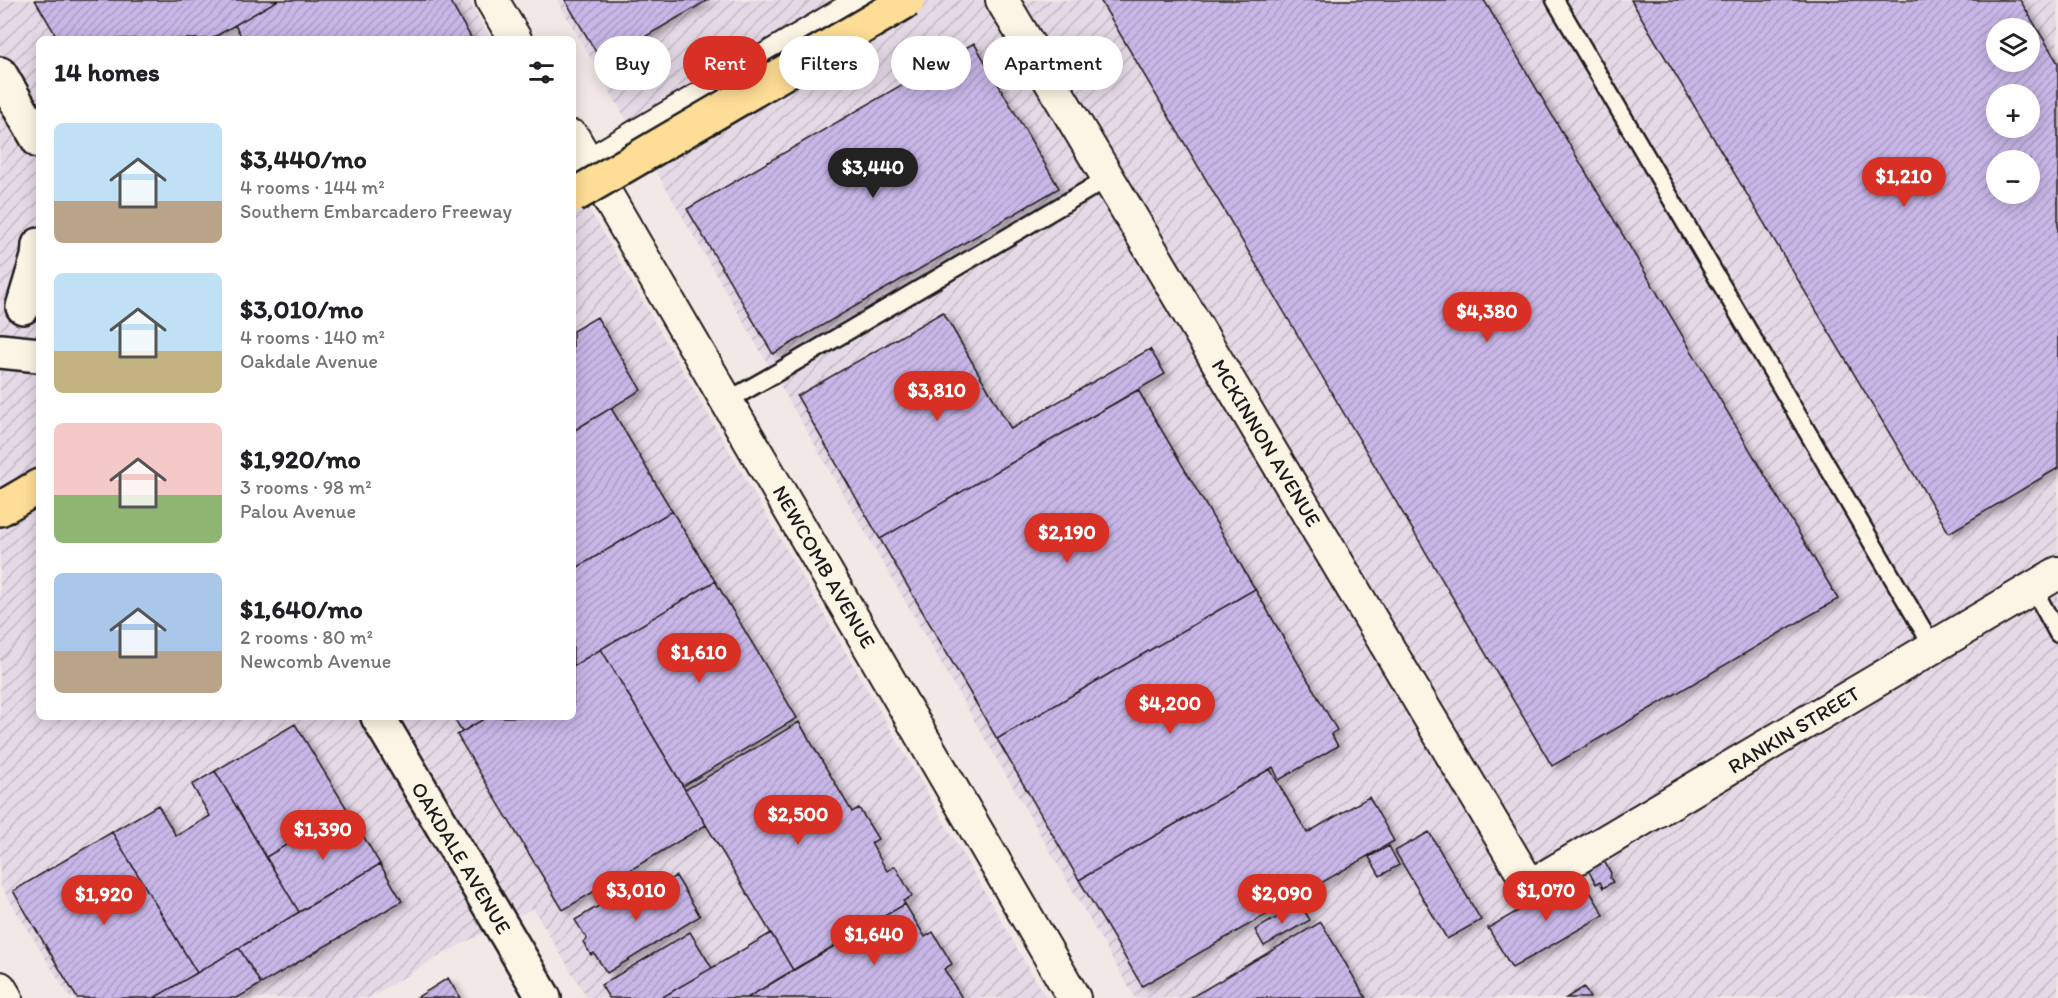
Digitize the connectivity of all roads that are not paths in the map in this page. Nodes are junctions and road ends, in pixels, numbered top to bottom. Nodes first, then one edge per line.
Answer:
1 (492, 0) edge
2 (868, 0) edge
3 (908, 0) edge
4 (1002, 0) edge
5 (1555, 0) edge
6 (513, 36) edge
7 (0, 74) edge
8 (36, 136) edge
9 (578, 170) edge
10 (1108, 178) junction
11 (576, 194) edge
12 (36, 263) edge
13 (21, 307) edge
14 (0, 351) edge
15 (36, 360) edge
16 (727, 401) junction
17 (36, 489) edge
18 (0, 511) edge
19 (36, 511) edge
20 (0, 532) edge
21 (2045, 581) edge
22 (2058, 634) edge
23 (1933, 647) junction
24 (380, 720) edge
25 (1530, 886) joint
26 (0, 988) edge
27 (6, 998) edge
28 (544, 998) edge
29 (1074, 998) edge

1 - 6 street
2 - 9 highway
3 - 11 highway, bridge
4 - 10 street, MCKINNON AVENUE
5 - 23 lane
7 - 8 main road
9 - 16 street, NEWCOMB AVENUE
10 - 16 lane
10 - 25 street, MCKINNON AVENUE
12 - 13 main road
14 - 15 main road
16 - 29 street, NEWCOMB AVENUE
17 - 18 highway
19 - 20 highway
21 - 22 lane
21 - 23 street, RANKIN STREET
23 - 25 street, RANKIN STREET
24 - 28 main road, OAKDALE AVENUE
26 - 27 street

